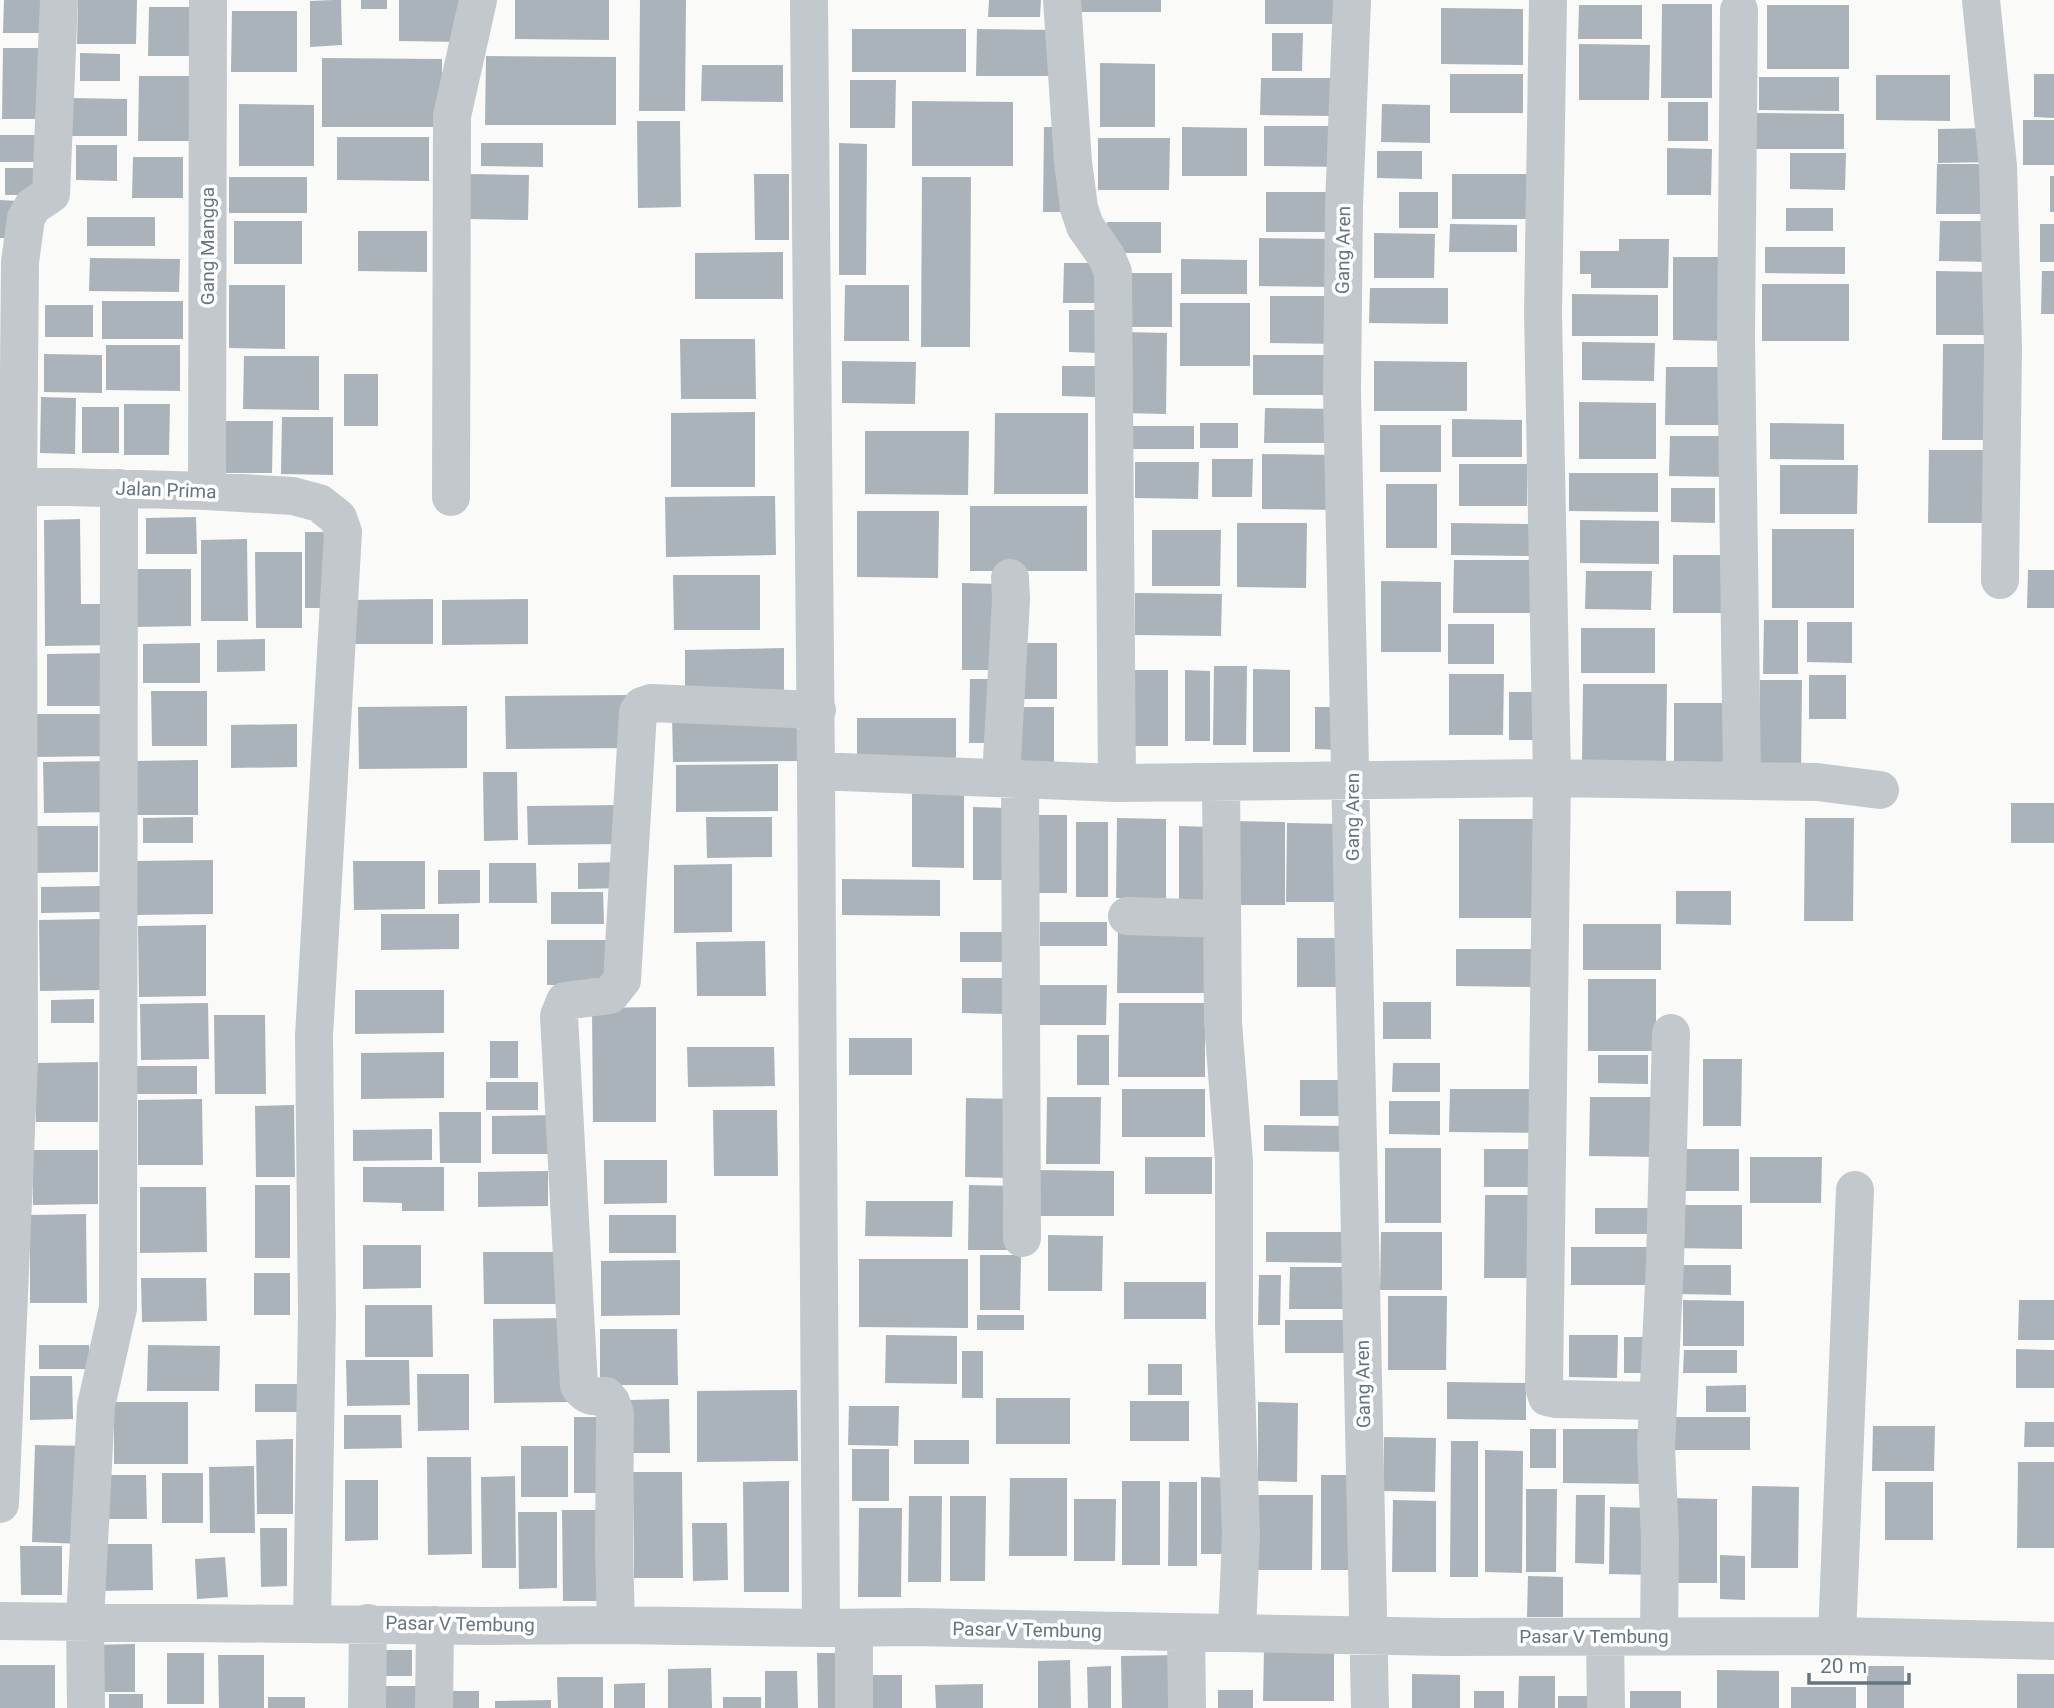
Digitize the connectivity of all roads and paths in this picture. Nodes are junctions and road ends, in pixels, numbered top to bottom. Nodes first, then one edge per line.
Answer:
1 (59, 0) edge
2 (208, 0) edge
3 (478, 0) edge
4 (809, 0) edge
5 (1062, 0) edge
6 (1352, 0) edge
7 (1548, 0) edge
8 (1981, 0) edge
9 (1739, 10) dead end
10 (9, 485) edge
11 (119, 488) junction
12 (207, 491) junction
13 (451, 497) dead end
14 (1010, 578) dead end
15 (2000, 580) dead end
16 (817, 710) junction
17 (817, 771) junction
18 (1552, 778) junction
19 (1011, 779) junction
20 (1742, 781) junction
21 (1221, 782) junction
22 (1352, 782) junction
23 (1117, 783) junction
24 (1880, 790) dead end
25 (1127, 916) dead end
26 (1222, 919) junction
27 (1671, 1033) dead end
28 (1855, 1190) dead end
29 (1022, 1238) dead end
30 (1658, 1401) junction
31 (0, 1504) edge
32 (0, 1621) edge
33 (85, 1621) junction
34 (312, 1622) junction
35 (368, 1623) junction
36 (435, 1625) junction
37 (616, 1625) junction
38 (837, 1628) junction
39 (1237, 1632) junction
40 (1186, 1633) junction
41 (1368, 1634) junction
42 (1659, 1636) junction
43 (1837, 1636) junction
44 (1605, 1637) junction
45 (2054, 1641) edge
46 (86, 1708) edge
47 (367, 1708) edge
48 (434, 1708) edge
49 (854, 1708) edge
50 (1188, 1708) edge
51 (1370, 1708) edge
52 (1606, 1708) edge

1 - 10 street
2 - 12 street, Gang Mangga
3 - 13 street
4 - 16 street
5 - 23 street
6 - 22 street, Gang Aren
7 - 18 street
8 - 15 street
9 - 20 street
10 - 11 street, Jalan Prima
10 - 31 street
11 - 12 street, Jalan Prima
11 - 33 street
12 - 34 street, Jalan Prima
14 - 19 street
16 - 17 street
16 - 37 street
17 - 19 street
17 - 38 street
18 - 20 street
18 - 22 street
18 - 30 street
19 - 23 street
19 - 29 street
20 - 24 street
21 - 22 street
21 - 23 street
21 - 26 street
22 - 41 street, Gang Aren
25 - 26 street
26 - 39 street
27 - 30 street
28 - 43 street
30 - 42 street
32 - 33 street, Pasar V Tembung
33 - 34 street, Pasar V Tembung
33 - 46 street
34 - 35 street, Pasar V Tembung
35 - 36 street, Pasar V Tembung
35 - 47 street
36 - 37 street, Pasar V Tembung
36 - 48 street
37 - 38 street, Pasar V Tembung
38 - 40 street, Pasar V Tembung
38 - 49 street
39 - 40 street, Pasar V Tembung
39 - 41 street, Pasar V Tembung
40 - 50 street
41 - 44 street, Pasar V Tembung
41 - 51 street, Gang Aren
42 - 43 street, Pasar V Tembung
42 - 44 street, Pasar V Tembung
43 - 45 street, Pasar V Tembung
44 - 52 street

